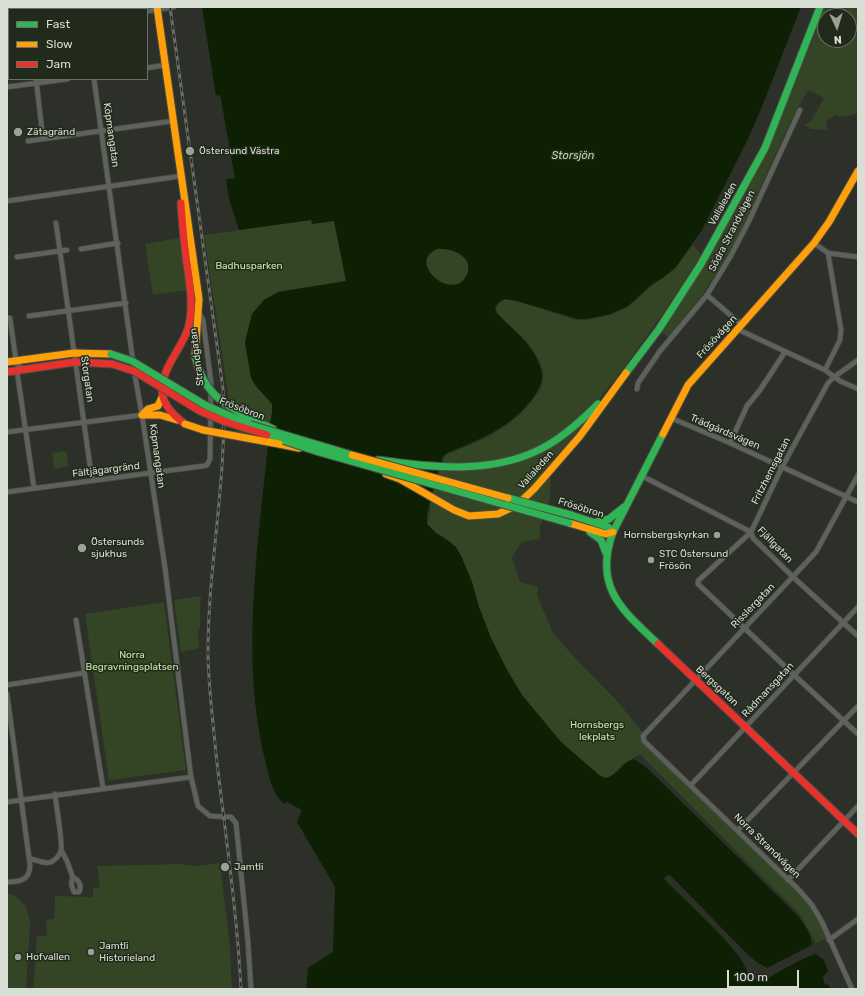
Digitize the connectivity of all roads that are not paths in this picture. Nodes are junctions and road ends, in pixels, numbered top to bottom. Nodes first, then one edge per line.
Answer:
1 (174, 7) edge
2 (820, 7) edge
3 (157, 8) edge
4 (165, 65) junction
5 (148, 68) edge
6 (52, 80) edge
7 (94, 80) edge
8 (36, 81) edge
9 (7, 88) edge
10 (800, 110) dead end
11 (173, 121) junction
12 (102, 131) junction
13 (43, 139) junction
14 (28, 141) dead end
15 (858, 171) edge
16 (181, 176) junction
17 (856, 179) edge
18 (109, 187) junction
19 (7, 201) edge
20 (56, 223) dead end
21 (118, 243) junction
22 (814, 243) junction
23 (81, 249) dead end
24 (67, 250) dead end
25 (60, 251) junction
26 (828, 254) junction
27 (17, 257) dead end
28 (858, 257) edge
29 (707, 295) junction
30 (126, 303) junction
31 (69, 311) junction
32 (198, 312) junction
33 (29, 316) dead end
34 (9, 318) edge
35 (739, 327) junction
36 (785, 352) junction
37 (74, 353) junction
38 (858, 360) edge
39 (16, 361) junction
40 (7, 362) edge
41 (75, 362) junction
42 (25, 370) junction
43 (825, 370) junction
44 (17, 371) junction
45 (7, 372) edge
46 (834, 377) junction
47 (636, 389) dead end
48 (858, 389) edge
49 (610, 393) junction
50 (163, 395) junction
51 (142, 415) junction
52 (672, 418) junction
53 (84, 423) junction
54 (185, 424) junction
55 (26, 431) junction
56 (7, 432) edge
57 (286, 435) junction
58 (730, 443) junction
59 (319, 452) junction
60 (364, 457) junction
61 (207, 464) joint
62 (366, 465) junction
63 (479, 466) joint
64 (782, 467) junction
65 (150, 473) junction
66 (858, 475) edge
67 (642, 476) junction
68 (92, 480) junction
69 (34, 488) junction
70 (7, 492) edge
71 (847, 496) junction
72 (858, 502) edge
73 (628, 503) junction
74 (498, 514) joint
75 (570, 519) junction
76 (592, 522) junction
77 (582, 526) junction
78 (613, 532) junction
79 (751, 532) junction
80 (606, 553) junction
81 (793, 577) junction
82 (858, 608) edge
83 (76, 620) dead end
84 (844, 622) junction
85 (744, 629) junction
86 (858, 636) edge
87 (84, 673) junction
88 (794, 675) junction
89 (696, 680) junction
90 (7, 685) edge
91 (7, 694) edge
92 (858, 706) edge
93 (845, 720) junction
94 (745, 726) junction
95 (858, 734) edge
96 (643, 736) joint
97 (794, 773) junction
98 (191, 777) junction
99 (691, 785) junction
100 (103, 788) junction
101 (55, 794) junction
102 (22, 800) junction
103 (7, 802) edge
104 (858, 806) edge
105 (844, 820) junction
106 (738, 830) junction
107 (858, 834) edge
108 (61, 850) junction
109 (30, 860) junction
110 (73, 878) dead end
111 (788, 880) junction
112 (7, 882) edge
113 (858, 919) edge
114 (829, 940) junction
115 (251, 989) edge
116 (852, 989) edge

1 - 3 street
2 - 49 main road, Vallaleden
3 - 4 main road, Strandgatan
4 - 5 street
4 - 11 main road, Strandgatan
6 - 8 street
7 - 12 street, Köpmangatan
8 - 9 street
8 - 13 street
10 - 29 street, Södra Strandvägen
11 - 12 street
11 - 16 main road, Strandgatan
12 - 13 street
12 - 18 street, Köpmangatan
13 - 14 street
15 - 17 main road, Frösövägen
16 - 18 street
16 - 32 main road, Strandgatan
16 - 50 main road, Strandgatan
17 - 22 main road, Frösövägen
18 - 19 street
18 - 21 street, Köpmangatan
20 - 25 street, Storgatan
21 - 23 street
21 - 30 street, Köpmangatan
22 - 26 street
22 - 35 main road, Frösövägen
24 - 25 street
25 - 27 street
25 - 31 street, Storgatan
26 - 28 street
26 - 43 street
29 - 35 street
29 - 47 street, Södra Strandvägen
30 - 31 street
30 - 51 street, Köpmangatan
31 - 33 street
31 - 37 street, Storgatan
32 - 57 main road, bridge
32 - 61 street, Strandgatan
34 - 39 street
35 - 36 street
35 - 52 main road, Frösövägen
36 - 43 street
36 - 58 street
37 - 39 main road, Frösöbron
37 - 41 street, Storgatan
37 - 57 main road, Frösöbron, bridge
38 - 46 street, Fritzhemsgatan
39 - 40 main road, Frösöbron
39 - 42 street
41 - 42 main road, Frösöbron
41 - 53 street, Storgatan
41 - 59 main road, Frösöbron, bridge
42 - 44 main road, Frösöbron
43 - 46 street
44 - 45 main road, Frösöbron
44 - 55 street
46 - 48 street
46 - 64 street, Fritzhemsgatan
49 - 63 main road, Vallaleden
49 - 74 main road, Vallaleden
50 - 51 main road
50 - 54 main road
51 - 53 street
51 - 54 main road
51 - 65 street, Köpmangatan
52 - 58 street, Trädgårdsvägen
52 - 67 main road, Frösövägen
53 - 55 street
53 - 68 street, Storgatan
54 - 59 main road, bridge
55 - 56 street
55 - 69 street
57 - 60 main road, Frösöbron, bridge
58 - 64 street, Trädgårdsvägen
59 - 62 main road, Frösöbron, bridge
60 - 63 main road, Frösöbron, bridge
60 - 75 main road, Frösöbron, bridge
61 - 65 street, Fältjägargränd
62 - 74 main road, Frösöbron, bridge
62 - 75 main road, Frösöbron, bridge
64 - 71 street, Trädgårdsvägen
64 - 79 street, Fritzhemsgatan
65 - 68 street, Fältjägargränd
65 - 98 street, Köpmangatan
66 - 71 street, Risslergatan
67 - 73 main road, Frösövägen
67 - 79 street, Fjällgatan
68 - 69 street, Fältjägargränd
69 - 70 street, Fältjägargränd
71 - 72 street, Trädgårdsvägen
71 - 81 street, Risslergatan
73 - 76 main road
73 - 78 main road, Frösövägen
75 - 76 main road, Frösöbron
75 - 77 main road, Frösöbron
76 - 78 main road, Frösöbron
77 - 78 main road, Frösöbron
77 - 80 main road
78 - 80 main road, Bergsgatan
79 - 81 street, Fjällgatan
79 - 85 street, Fritzhemsgatan
80 - 89 main road, Bergsgatan
81 - 84 street, Fjällgatan
81 - 85 street, Risslergatan
82 - 84 street, Rådmansgatan
83 - 87 street
84 - 86 street, Fjällgatan
84 - 88 street, Rådmansgatan
85 - 88 street
85 - 89 street, Risslergatan
87 - 90 street
87 - 100 street
88 - 93 street
88 - 94 street, Rådmansgatan
89 - 94 main road, Bergsgatan
89 - 96 street, Risslergatan
91 - 102 street
92 - 93 street
93 - 95 street
93 - 97 street
94 - 97 main road, Bergsgatan
94 - 99 street, Rådmansgatan
96 - 99 street, Norra Strandvägen
97 - 105 main road, Bergsgatan
97 - 106 street
98 - 100 street
98 - 115 street, Köpmangatan
99 - 106 street, Norra Strandvägen
100 - 101 street
101 - 102 street
101 - 108 street
102 - 103 street
102 - 109 street
104 - 105 street
105 - 107 main road, Bergsgatan
105 - 111 street
106 - 111 street, Norra Strandvägen
108 - 109 street
108 - 110 street
109 - 112 street
111 - 114 street, Norra Strandvägen
113 - 114 street
114 - 116 street, Norra Strandvägen

